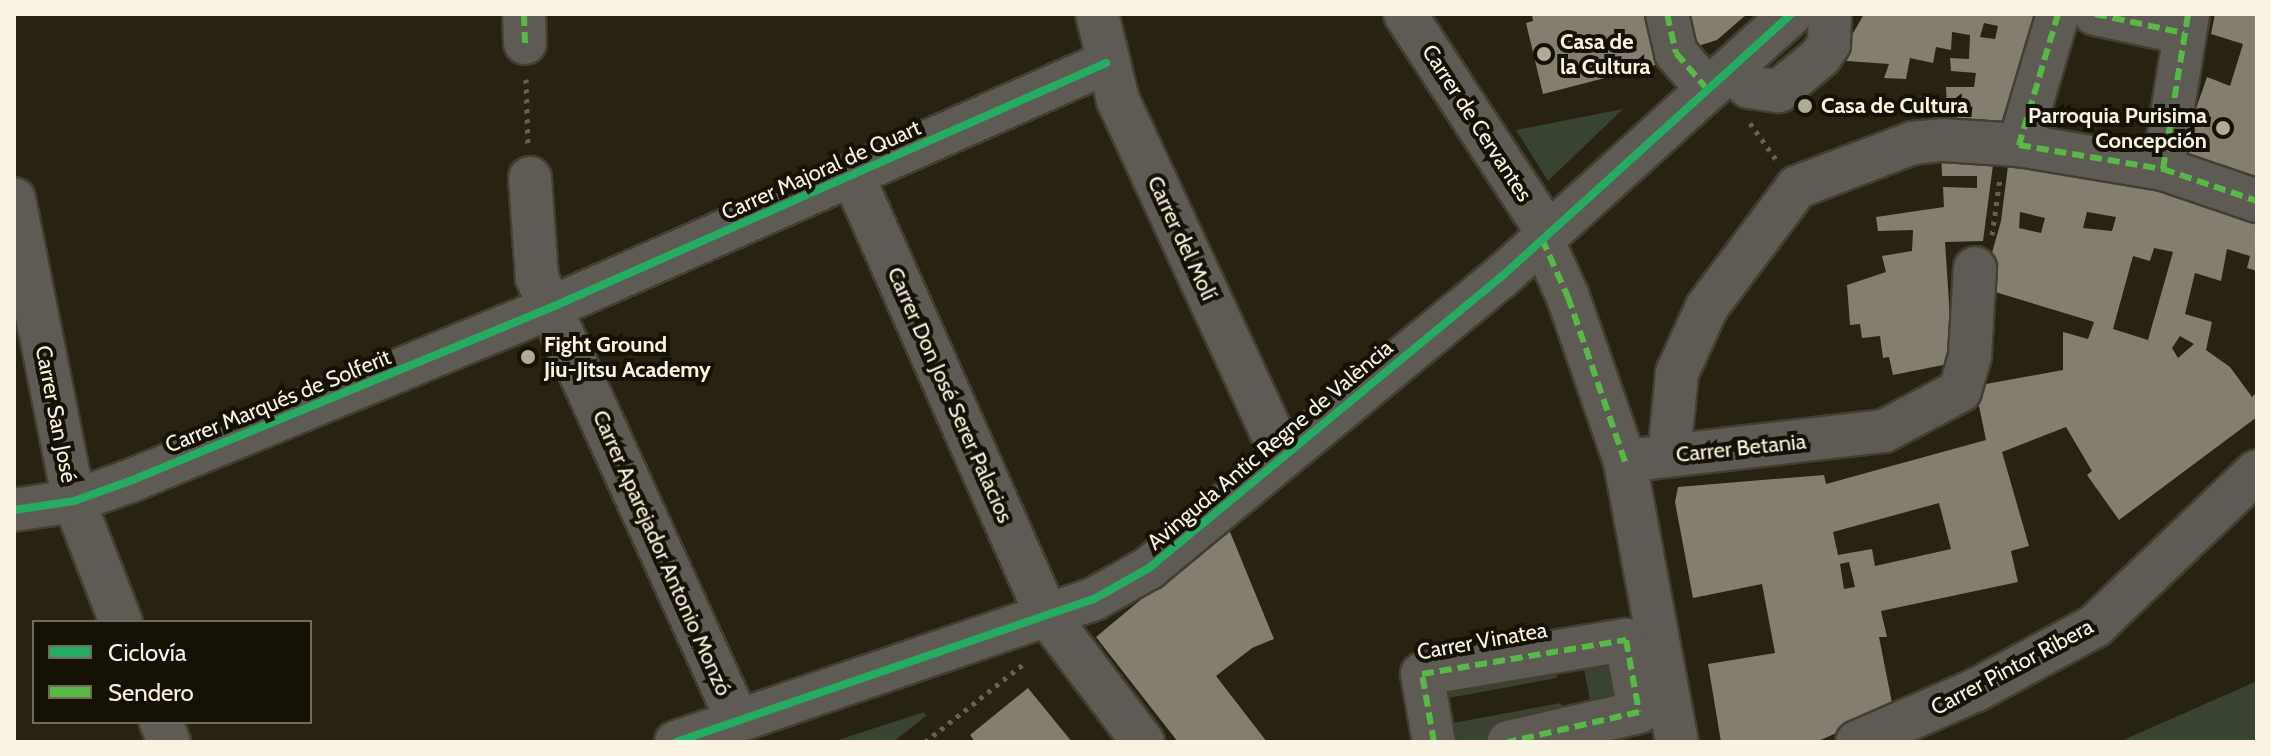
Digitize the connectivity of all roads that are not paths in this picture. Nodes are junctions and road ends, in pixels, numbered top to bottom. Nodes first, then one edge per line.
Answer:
1 (1097, 14) edge
2 (1405, 14) edge
3 (1667, 14) edge
4 (1791, 14) edge
5 (1830, 14) edge
6 (2058, 14) edge
7 (2095, 14) edge
8 (2186, 24) edge
9 (1106, 63) junction
10 (1729, 81) junction
11 (2013, 143) junction
12 (2163, 169) junction
13 (853, 176) junction
14 (530, 178) road end
15 (14, 199) edge
16 (2257, 201) edge
17 (1545, 236) junction
18 (1975, 268) road end
19 (550, 308) junction
20 (1669, 455) junction
21 (1283, 457) junction
22 (1625, 462) junction
23 (2257, 471) edge
24 (74, 501) junction
25 (14, 510) edge
26 (1653, 609) junction
27 (120, 620) edge
28 (1033, 620) junction
29 (737, 719) junction
30 (1677, 738) edge
31 (676, 742) edge
32 (1143, 742) edge
33 (1413, 742) edge
34 (1434, 742) edge
35 (1508, 742) edge
36 (1632, 742) edge
37 (1857, 742) edge

1 - 9 street, Carrer del Molí
2 - 17 street, Carrer de Cervantes
3 - 10 street
4 - 10 street, Avinguda Antic Regne de València
5 - 10 street
6 - 11 street
7 - 8 street
8 - 12 street
9 - 13 street, Carrer Majoral de Quart
9 - 21 street, Carrer del Molí
10 - 17 street, Avinguda Antic Regne de València
11 - 12 street
11 - 20 street
12 - 16 street
13 - 19 street, Carrer Majoral de Quart
13 - 28 street, Carrer Don José Serer Palacios
14 - 19 street, Carrer Aparejador Antonio Monzó
15 - 24 street, Carrer San José
17 - 21 street, Avinguda Antic Regne de València
17 - 22 street
18 - 20 street, Carrer Betania
19 - 24 street, Carrer Marqués de Solferit
19 - 29 street, Carrer Aparejador Antonio Monzó
20 - 22 street, Carrer Betania
21 - 28 street, Avinguda Antic Regne de València
22 - 26 street
23 - 37 street, Carrer Pintor Ribera
24 - 25 street, Carrer Marqués de Solferit
24 - 27 street, Carrer San José
26 - 30 street
26 - 33 street, Carrer Vinatea
28 - 29 street, Avinguda Antic Regne de València
28 - 32 street, Carrer Don José Serer Palacios
29 - 31 street, Avinguda Antic Regne de València
30 - 36 street
34 - 35 street

